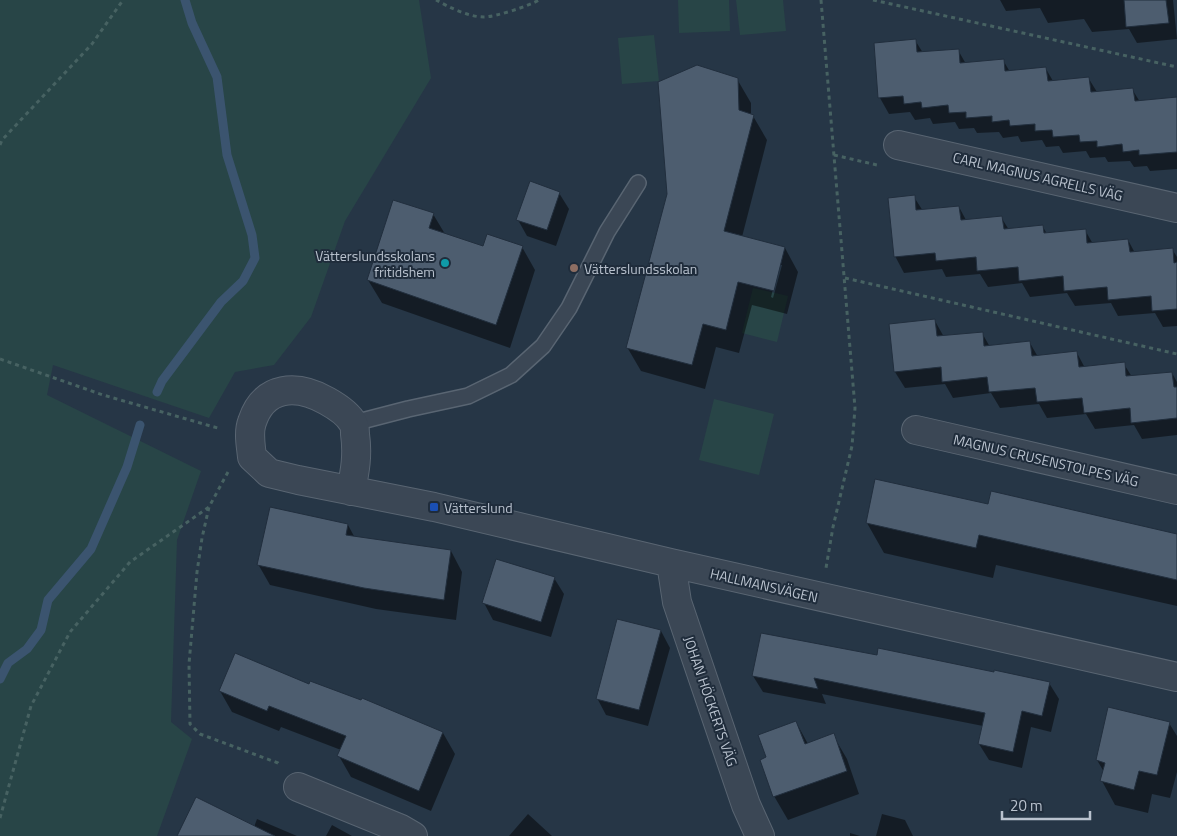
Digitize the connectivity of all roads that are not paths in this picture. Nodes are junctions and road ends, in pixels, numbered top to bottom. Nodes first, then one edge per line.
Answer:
1 (898, 145) road end
2 (638, 183) dead end
3 (1177, 208) edge
4 (354, 423) junction
5 (916, 430) dead end
6 (1177, 490) edge
7 (351, 491) junction
8 (671, 563) junction
9 (1177, 677) edge
10 (298, 787) road end
11 (413, 836) edge
12 (760, 836) edge

1 - 3 street, CARL MAGNUS AGRELLS VÄG
2 - 4 lane
4 - 7 street
4 - 7 street, HALLMANSVÄGEN
5 - 6 street, MAGNUS CRUSENSTOLPES VÄG
7 - 8 street, HALLMANSVÄGEN
8 - 9 street, HALLMANSVÄGEN
8 - 12 street, JOHAN HÖCKERTS VÄG
10 - 11 street

